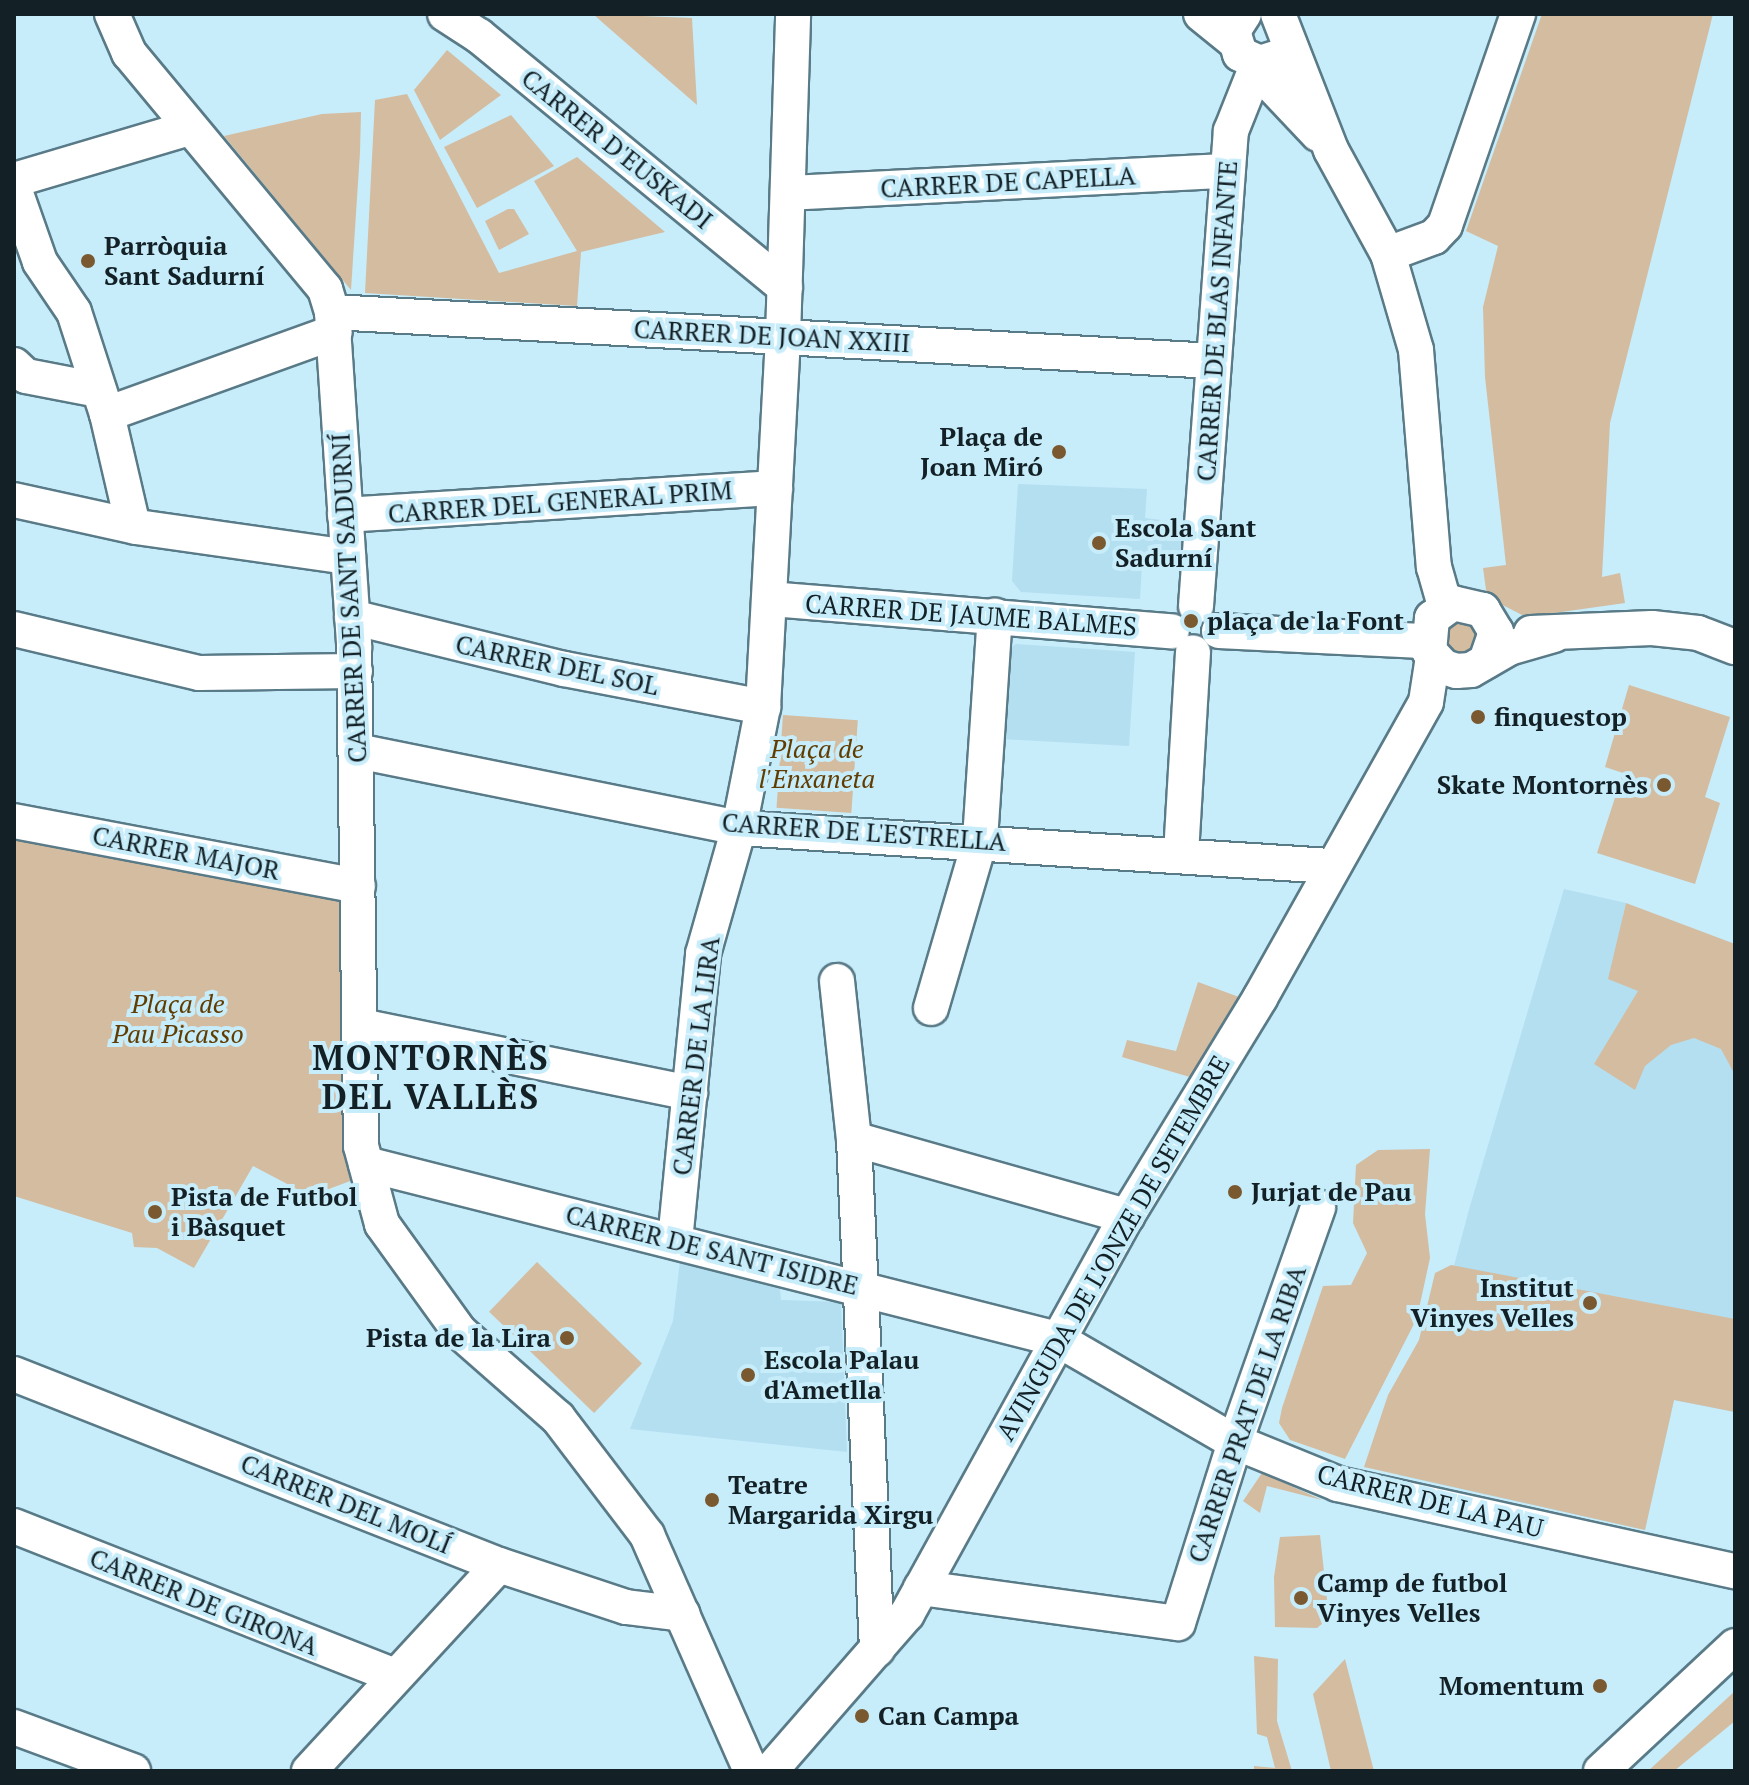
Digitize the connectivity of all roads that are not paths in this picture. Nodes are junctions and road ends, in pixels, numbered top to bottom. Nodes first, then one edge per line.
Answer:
1 (112, 14) edge
2 (445, 14) edge
3 (793, 14) edge
4 (1201, 14) edge
5 (1518, 14) edge
6 (1285, 22) edge
7 (1249, 45) edge
8 (1295, 109) junction
9 (189, 128) junction
10 (1231, 131) junction
11 (1331, 150) junction
12 (1227, 171) junction
13 (14, 180) edge
14 (14, 188) edge
15 (788, 193) junction
16 (1388, 254) junction
17 (785, 287) junction
18 (333, 322) junction
19 (783, 337) junction
20 (1213, 361) junction
21 (14, 365) edge
22 (103, 402) junction
23 (775, 488) junction
24 (14, 500) edge
25 (345, 515) junction
26 (133, 526) junction
27 (348, 557) junction
28 (770, 599) junction
29 (1445, 606) junction
30 (995, 615) junction
31 (1489, 616) junction
32 (352, 617) junction
33 (14, 629) edge
34 (1195, 630) junction
35 (1558, 634) junction
36 (1735, 647) edge
37 (1430, 649) junction
38 (1476, 666) junction
39 (355, 671) junction
40 (1426, 702) junction
41 (763, 707) junction
42 (357, 751) junction
43 (14, 821) edge
44 (739, 828) junction
45 (980, 840) junction
46 (1181, 854) junction
47 (1330, 866) junction
48 (358, 886) junction
49 (837, 981) dead end
50 (931, 1008) dead end
51 (361, 1026) junction
52 (690, 1093) junction
53 (854, 1139) junction
54 (366, 1164) junction
55 (1318, 1207) dead end
56 (1127, 1216) junction
57 (675, 1241) junction
58 (862, 1287) junction
59 (1057, 1339) junction
60 (14, 1374) edge
61 (1235, 1442) junction
62 (14, 1526) edge
63 (499, 1565) junction
64 (1735, 1571) edge
65 (921, 1588) junction
66 (683, 1614) junction
67 (1735, 1646) edge
68 (877, 1649) junction
69 (395, 1676) junction
70 (14, 1727) edge
71 (133, 1771) edge
72 (309, 1771) edge
73 (751, 1771) edge
74 (770, 1771) edge
75 (1601, 1771) edge

1 - 9 street
2 - 17 street, CARRER D'EUSKADI
3 - 15 street, CARRER DE LA LIRA
4 - 7 street
5 - 16 street
6 - 7 street
6 - 11 street
7 - 8 street
7 - 10 street, CARRER DE BLAS INFANTE
8 - 10 street, CARRER DE BLAS INFANTE
8 - 11 street
9 - 13 street
9 - 18 street
10 - 12 street, CARRER DE BLAS INFANTE
11 - 16 street
12 - 15 street, CARRER DE CAPELLA
12 - 20 street, CARRER DE BLAS INFANTE
14 - 22 street
15 - 17 street, CARRER DE LA LIRA
16 - 29 street
17 - 19 street, CARRER DE LA LIRA
18 - 19 street, CARRER DE JOAN XXIII
18 - 22 street
18 - 25 street, CARRER DE SANT SADURNÍ
19 - 20 street, CARRER DE JOAN XXIII
19 - 23 street, CARRER DE LA LIRA
20 - 34 street, CARRER DE BLAS INFANTE
21 - 22 street
22 - 26 street
23 - 25 street, CARRER DEL GENERAL PRIM
23 - 28 street, CARRER DE LA LIRA
24 - 26 street
25 - 27 street, CARRER DE SANT SADURNÍ
26 - 27 street
27 - 32 street, CARRER DE SANT SADURNÍ
28 - 30 street, CARRER DE JAUME BALMES
28 - 41 street, CARRER DE LA LIRA
29 - 31 street
29 - 37 street
30 - 34 street, CARRER DE JAUME BALMES
30 - 45 street
31 - 35 street
31 - 38 street
32 - 39 street, CARRER DE SANT SADURNÍ
32 - 41 street, CARRER DEL SOL
33 - 39 street
34 - 37 street, CARRER DE JAUME BALMES
34 - 46 street, CARRER DE BLAS INFANTE
35 - 36 street
35 - 38 street
37 - 38 street
37 - 40 street
38 - 40 street
39 - 42 street, CARRER DE SANT SADURNÍ
40 - 47 street, AVINGUDA DE L'ONZE DE SETEMBRE
41 - 44 street, CARRER DE LA LIRA
42 - 44 street, CARRER DE L'ESTRELLA
42 - 48 street, CARRER DE SANT SADURNÍ
43 - 48 street, CARRER MAJOR
44 - 45 street, CARRER DE L'ESTRELLA
44 - 52 street, CARRER DE LA LIRA
45 - 46 street, CARRER DE L'ESTRELLA
45 - 50 street
46 - 47 street, CARRER DE L'ESTRELLA
47 - 56 street, AVINGUDA DE L'ONZE DE SETEMBRE
48 - 51 street, CARRER DE SANT SADURNÍ
49 - 53 street
51 - 52 street
51 - 54 street, CARRER DE SANT SADURNÍ
52 - 57 street, CARRER DE LA LIRA
53 - 56 street
53 - 58 street
54 - 57 street, CARRER DE SANT ISIDRE
54 - 66 street, CARRER DE SANT SADURNÍ
55 - 61 street, CARRER PRAT DE LA RIBA
56 - 59 street, AVINGUDA DE L'ONZE DE SETEMBRE
57 - 58 street, CARRER DE SANT ISIDRE
58 - 59 street, CARRER DE SANT ISIDRE
58 - 68 street
59 - 61 street, CARRER DE LA PAU
59 - 65 street, AVINGUDA DE L'ONZE DE SETEMBRE
60 - 63 street, CARRER DEL MOLÍ
61 - 64 street, CARRER DE LA PAU
61 - 65 street, CARRER PRAT DE LA RIBA
62 - 69 street, CARRER DE GIRONA
63 - 66 street, CARRER DEL MOLÍ
63 - 69 street
65 - 68 street, AVINGUDA DE L'ONZE DE SETEMBRE
66 - 73 street, CARRER DE SANT SADURNÍ
67 - 75 street
68 - 74 street, AVINGUDA DE L'ONZE DE SETEMBRE
69 - 72 street
70 - 71 street

